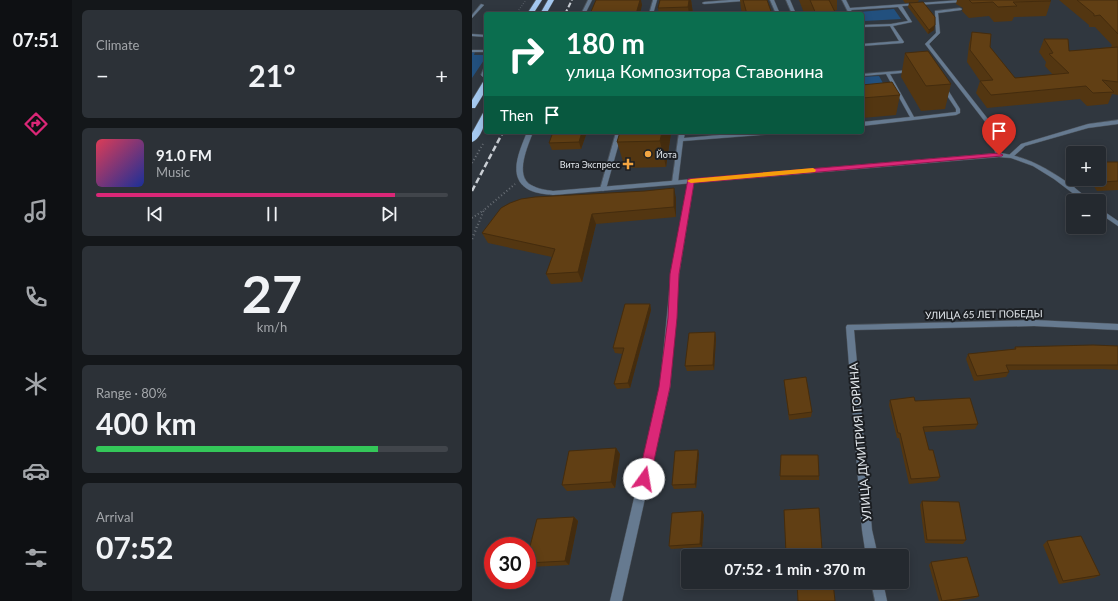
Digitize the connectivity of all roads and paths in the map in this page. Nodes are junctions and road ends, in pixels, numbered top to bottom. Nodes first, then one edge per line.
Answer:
1 (526, 0) edge
2 (539, 0) edge
3 (551, 0) edge
4 (590, 0) edge
5 (655, 0) edge
6 (743, 0) edge
7 (772, 0) edge
8 (788, 0) edge
9 (844, 0) edge
10 (977, 0) edge
11 (704, 1) edge
12 (944, 1) edge
13 (482, 5) dead end
14 (900, 5) junction
15 (848, 9) junction
16 (960, 9) dead end
17 (517, 12) edge
18 (531, 12) edge
19 (544, 12) edge
20 (584, 12) edge
21 (652, 12) edge
22 (702, 12) edge
23 (777, 12) edge
24 (793, 12) edge
25 (850, 12) edge
26 (472, 17) edge
27 (891, 25) junction
28 (864, 26) edge
29 (472, 35) edge
30 (484, 36) edge
31 (864, 45) edge
32 (472, 51) edge
33 (484, 51) edge
34 (916, 71) edge
35 (888, 73) junction
36 (864, 75) edge
37 (942, 85) edge
38 (484, 87) edge
39 (899, 94) junction
40 (892, 95) edge
41 (472, 106) edge
42 (484, 119) edge
43 (913, 119) junction
44 (1118, 122) edge
45 (864, 124) edge
46 (529, 134) edge
47 (618, 134) edge
48 (682, 134) edge
49 (750, 134) edge
50 (486, 138) dead end
51 (472, 140) edge
52 (680, 140) junction
53 (999, 155) junction
54 (1012, 155) junction
55 (472, 163) edge
56 (521, 179) junction
57 (691, 181) junction
58 (675, 182) junction
59 (603, 189) junction
60 (1077, 194) edge
61 (484, 210) junction
62 (1106, 215) edge
63 (472, 218) edge
64 (1118, 224) edge
65 (472, 239) edge
66 (850, 327) joint
67 (1118, 327) edge
68 (871, 549) edge
69 (878, 589) edge
70 (616, 601) edge
71 (881, 601) edge

1 - 17 path
2 - 18 highway
3 - 19 highway
4 - 20 street
5 - 21 lane
6 - 11 lane
7 - 23 lane
8 - 24 lane
9 - 15 lane
10 - 12 lane
11 - 22 lane
12 - 14 lane
13 - 26 lane
14 - 15 lane
14 - 27 lane
15 - 25 lane
16 - 53 lane
27 - 28 lane
27 - 31 lane
29 - 30 lane
32 - 33 lane
34 - 35 lane
35 - 36 lane
35 - 39 lane
37 - 43 lane
38 - 41 highway
39 - 40 lane
39 - 43 lane
42 - 51 highway
43 - 45 lane
44 - 54 street
46 - 56 street
47 - 59 lane
48 - 52 lane
49 - 52 lane
50 - 55 path
52 - 58 lane
53 - 54 street
53 - 57 street
54 - 60 street
56 - 59 street
56 - 61 path
57 - 58 street
57 - 70 street
58 - 59 street
61 - 63 path
61 - 65 path
62 - 64 street
66 - 67 street, УЛИЦА 65 ЛЕТ ПОБЕДЫ
66 - 68 street, УЛИЦА ДМИТРИЯ ГОРИНА
69 - 71 street

